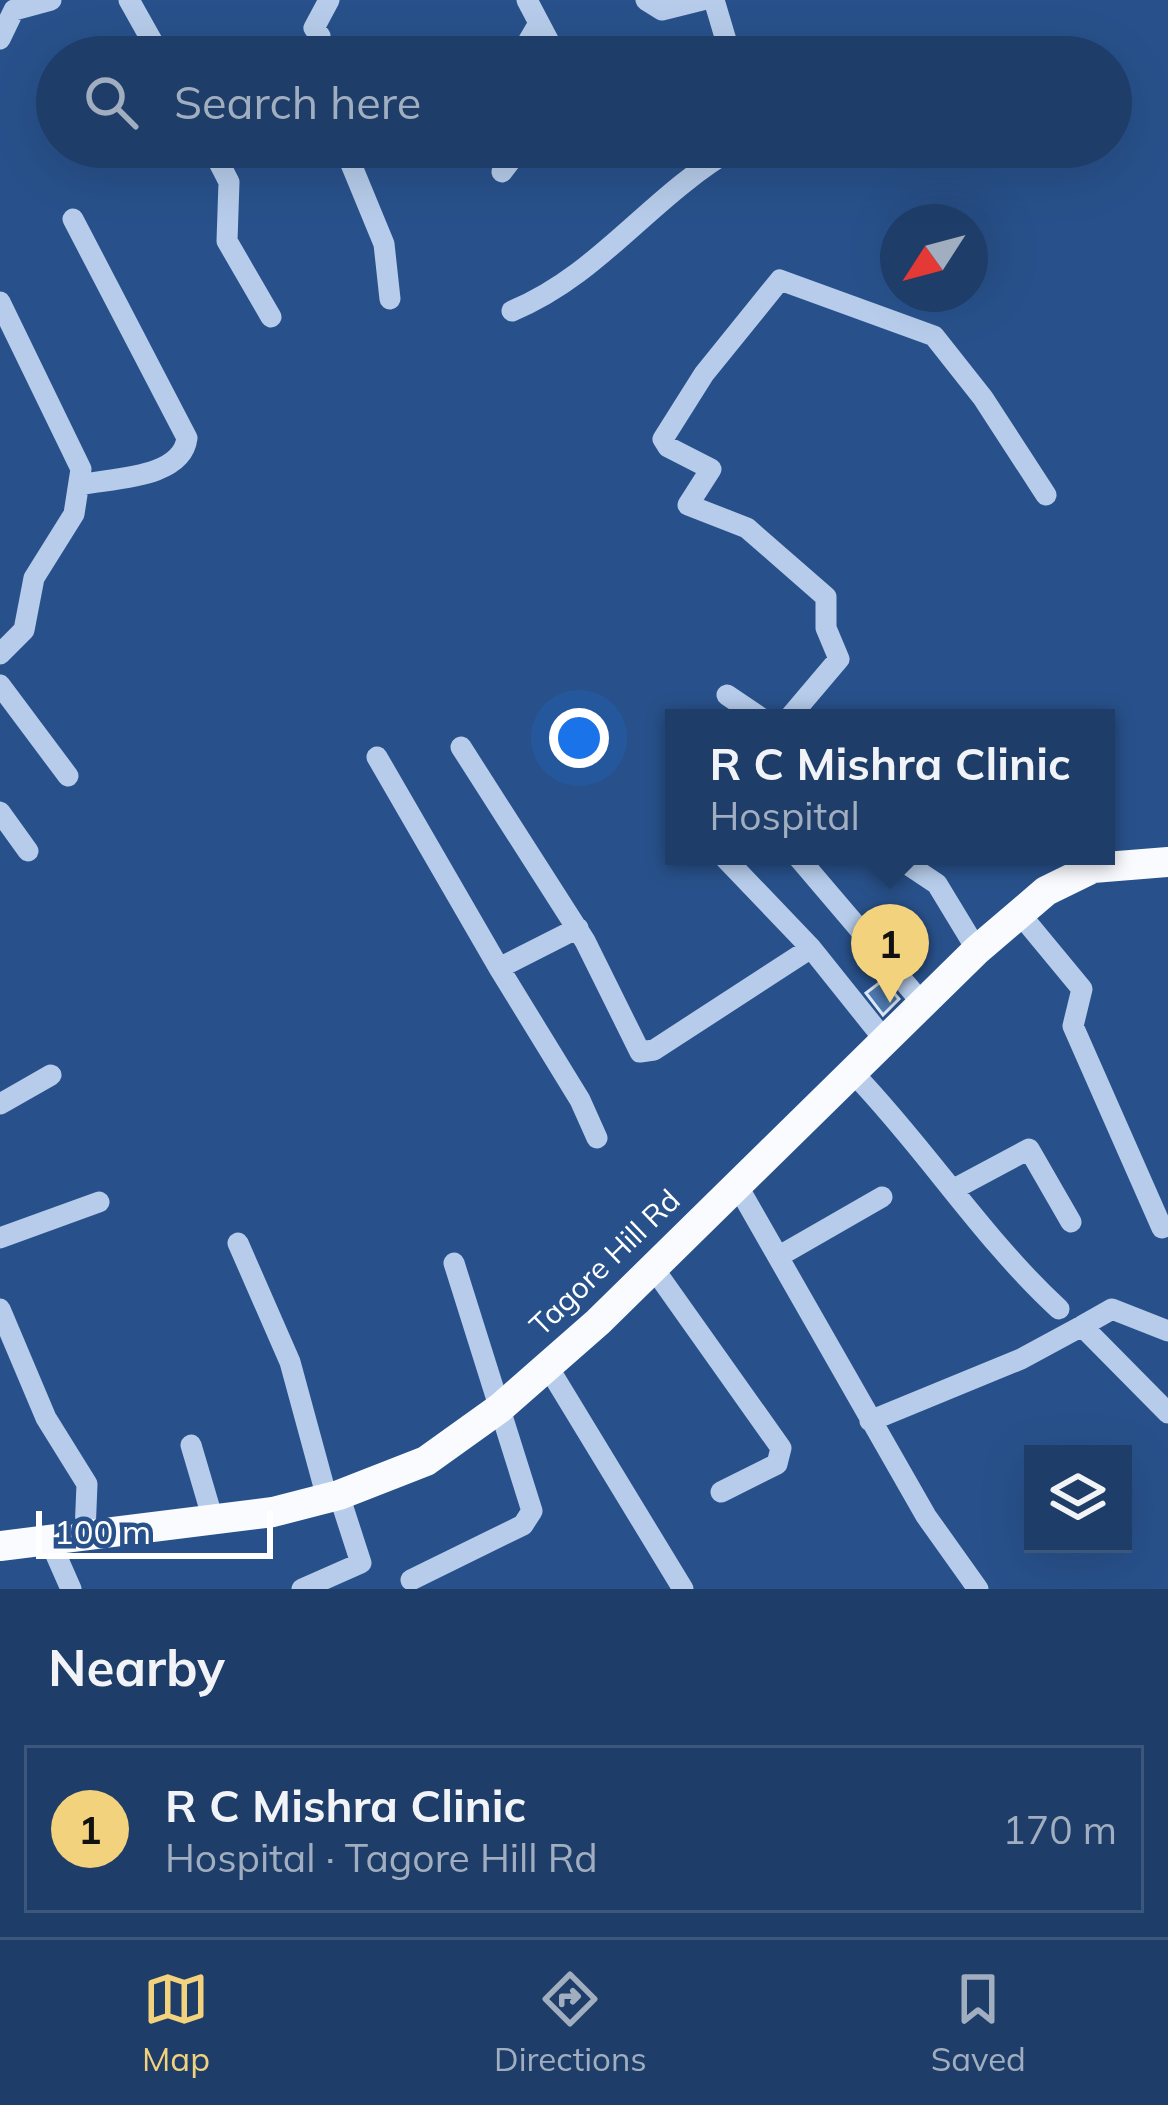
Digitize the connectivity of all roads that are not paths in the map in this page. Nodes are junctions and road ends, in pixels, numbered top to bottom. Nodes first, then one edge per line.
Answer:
1 (51, 0) edge
2 (128, 0) edge
3 (329, 0) edge
4 (527, 0) edge
5 (646, 0) edge
6 (702, 0) edge
7 (714, 0) edge
8 (539, 22) junction
9 (149, 36) edge
10 (312, 36) edge
11 (531, 36) edge
12 (546, 36) edge
13 (725, 36) edge
14 (0, 39) edge
15 (222, 168) edge
16 (353, 168) edge
17 (505, 168) edge
18 (703, 168) edge
19 (502, 172) dead end
20 (73, 219) dead end
21 (390, 299) dead end
22 (0, 302) edge
23 (512, 311) dead end
24 (271, 317) dead end
25 (1046, 495) dead end
26 (77, 497) junction
27 (0, 654) edge
28 (0, 685) edge
29 (727, 695) dead end
30 (747, 709) edge
31 (796, 709) edge
32 (461, 747) dead end
33 (377, 757) dead end
34 (68, 776) dead end
35 (0, 812) edge
36 (28, 851) dead end
37 (1168, 862) edge
38 (1115, 864) edge
39 (732, 865) edge
40 (805, 865) edge
41 (908, 865) edge
42 (1110, 865) edge
43 (1020, 914) junction
44 (578, 928) junction
45 (811, 948) junction
46 (977, 950) junction
47 (500, 968) junction
48 (923, 1004) junction
49 (887, 1043) junction
50 (51, 1076) dead end
51 (855, 1076) junction
52 (0, 1105) edge
53 (598, 1138) dead end
54 (737, 1185) junction
55 (956, 1188) junction
56 (882, 1197) dead end
57 (99, 1202) dead end
58 (1071, 1222) dead end
59 (1162, 1228) dead end
60 (0, 1238) edge
61 (238, 1244) dead end
62 (781, 1255) junction
63 (454, 1263) dead end
64 (654, 1269) junction
65 (1060, 1309) dead end
66 (0, 1310) edge
67 (1082, 1326) junction
68 (1168, 1331) edge
69 (548, 1367) junction
70 (500, 1408) junction
71 (1168, 1413) edge
72 (870, 1421) junction
73 (191, 1444) dead end
74 (721, 1492) dead end
75 (333, 1496) junction
76 (214, 1523) junction
77 (85, 1534) junction
78 (49, 1539) junction
79 (0, 1546) edge
80 (410, 1580) dead end
81 (71, 1589) edge
82 (302, 1589) edge
83 (683, 1589) edge
84 (978, 1589) edge

1 - 14 street
2 - 9 street
3 - 10 street
4 - 8 street
5 - 6 street
7 - 13 street
8 - 11 street
8 - 12 street
15 - 24 street
16 - 21 street
17 - 19 street
18 - 23 street
20 - 26 street
22 - 26 street
25 - 31 street
26 - 27 street
28 - 34 street
29 - 30 street
32 - 44 street
33 - 47 street
35 - 36 street
37 - 38 main road, Tagore Hill Rd
39 - 45 street
40 - 48 street
41 - 46 street
42 - 43 main road, Tagore Hill Rd
43 - 46 main road, Tagore Hill Rd
43 - 59 street
44 - 45 street
44 - 47 street
45 - 49 street
46 - 48 main road, Tagore Hill Rd
47 - 53 street
48 - 49 main road, Tagore Hill Rd
49 - 51 main road, Tagore Hill Rd
50 - 52 street
51 - 54 main road, Tagore Hill Rd
51 - 55 street
54 - 62 street
54 - 64 main road, Tagore Hill Rd
55 - 58 street
55 - 65 street
56 - 62 street
57 - 60 street
61 - 75 street
62 - 72 street
63 - 70 street
64 - 69 main road, Tagore Hill Rd
64 - 74 street
66 - 77 street
67 - 68 street
67 - 71 street
67 - 72 street
69 - 70 main road, Tagore Hill Rd
69 - 83 street
70 - 75 main road, Tagore Hill Rd
70 - 80 street
72 - 84 street
73 - 76 street
75 - 76 main road, Tagore Hill Rd
75 - 82 street
76 - 77 main road, Tagore Hill Rd
77 - 78 main road, Tagore Hill Rd
78 - 79 main road, Tagore Hill Rd
78 - 81 street

